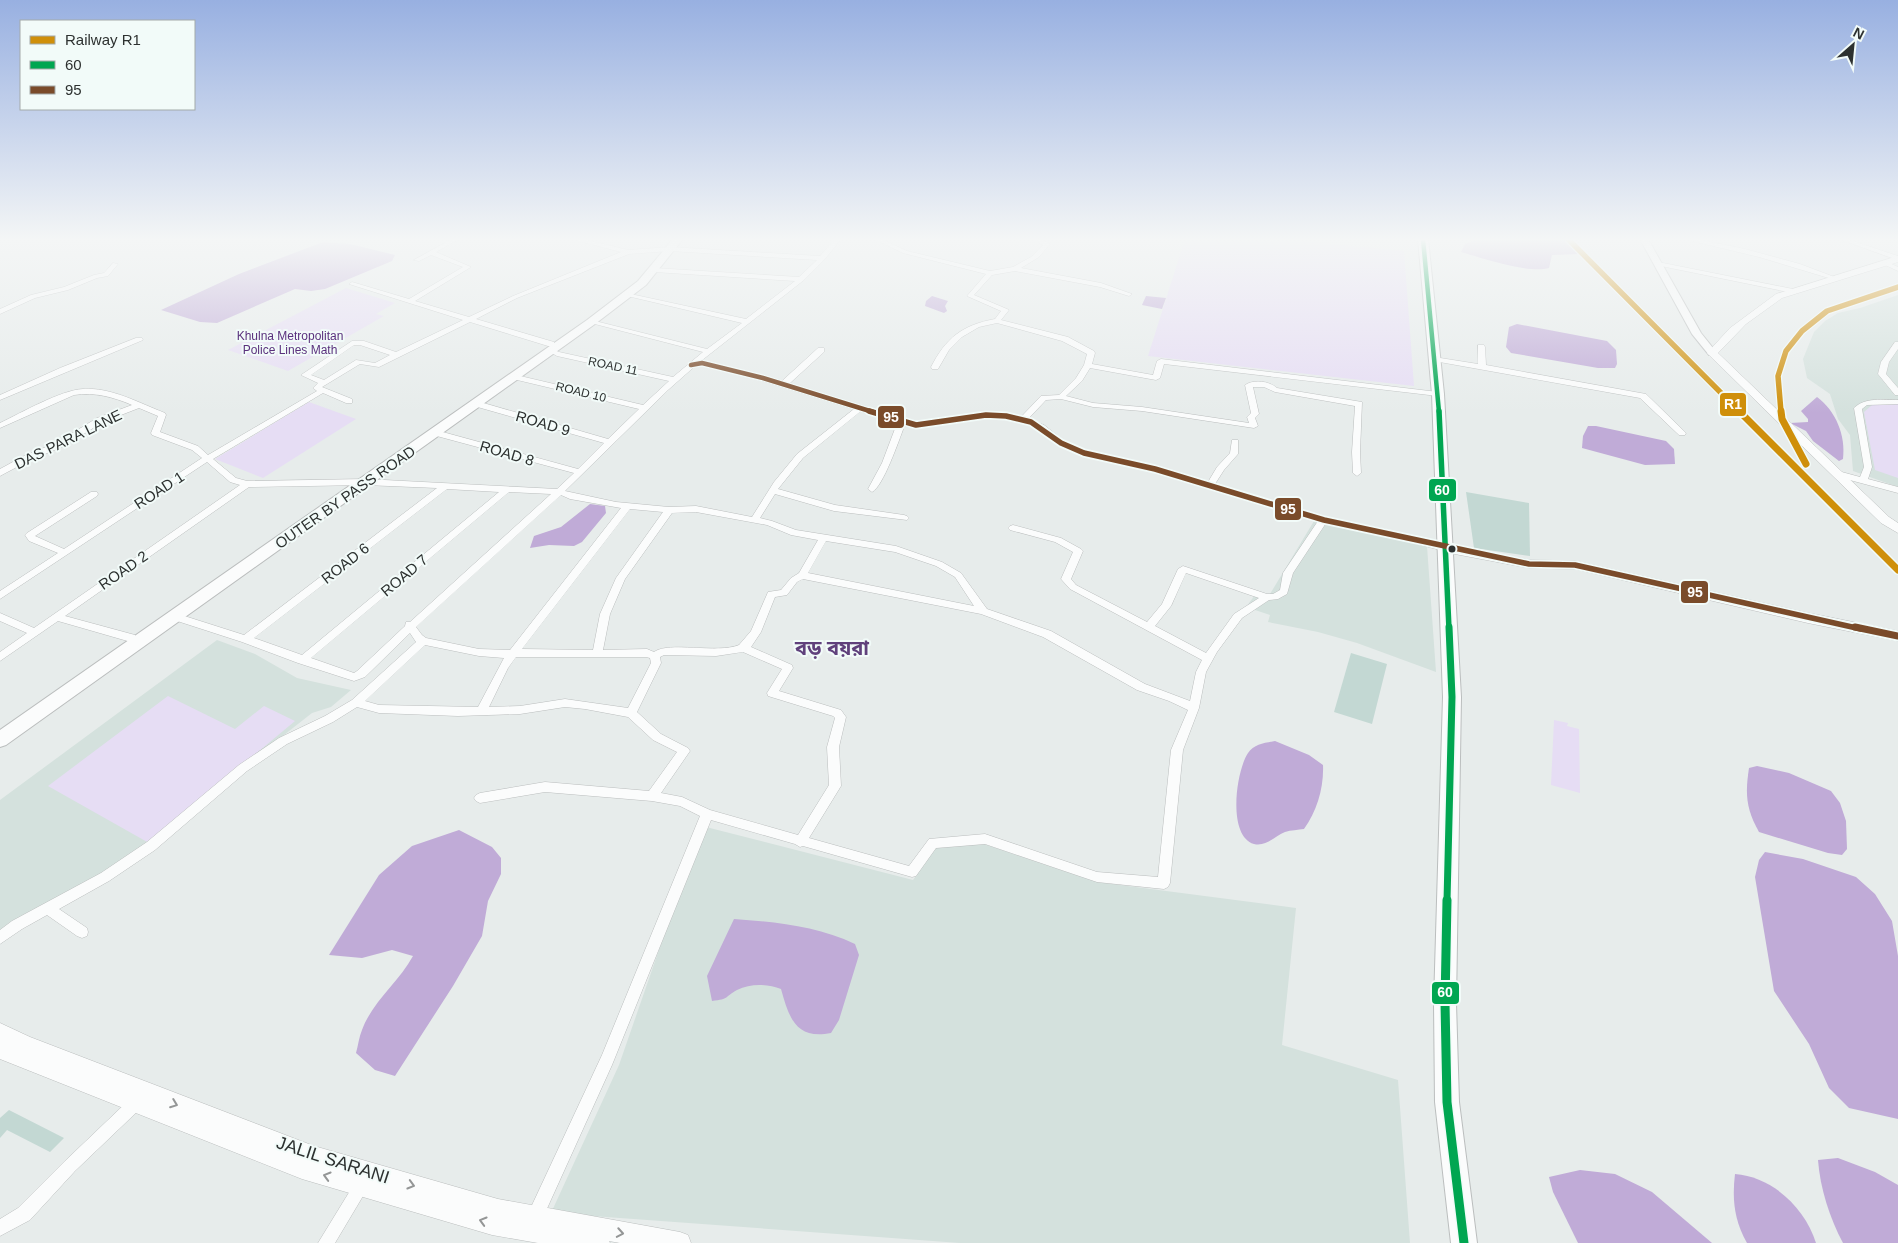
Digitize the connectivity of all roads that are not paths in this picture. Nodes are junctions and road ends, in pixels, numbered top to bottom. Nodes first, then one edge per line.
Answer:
1 (31, 297) edge
2 (396, 297) edge
3 (417, 297) edge
4 (518, 297) edge
5 (616, 297) edge
6 (623, 297) edge
7 (635, 297) edge
8 (779, 297) edge
9 (973, 297) edge
10 (1428, 297) edge
11 (1676, 297) edge
12 (1777, 297) edge
13 (410, 301) junction
14 (0, 312) edge
15 (471, 319) junction
16 (997, 321) junction
17 (592, 322) junction
18 (748, 322) junction
19 (139, 340) dead end
20 (1898, 344) edge
21 (1481, 347) dead end
22 (552, 348) junction
23 (821, 350) dead end
24 (708, 351) junction
25 (1712, 353) junction
26 (396, 355) junction
27 (1434, 359) junction
28 (691, 365) junction
29 (1088, 365) junction
30 (1482, 367) junction
31 (935, 368) dead end
32 (516, 377) junction
33 (675, 380) junction
34 (784, 384) junction
35 (323, 387) junction
36 (1898, 393) edge
37 (1438, 394) junction
38 (1061, 397) junction
39 (0, 398) edge
40 (349, 401) dead end
41 (1898, 402) edge
42 (477, 404) junction
43 (138, 406) junction
44 (645, 408) junction
45 (860, 408) junction
46 (1023, 420) junction
47 (905, 423) junction
48 (0, 426) edge
49 (436, 433) junction
50 (1682, 433) dead end
51 (609, 442) junction
52 (1235, 442) dead end
53 (208, 458) junction
54 (578, 472) junction
55 (0, 473) edge
56 (1358, 473) dead end
57 (1838, 474) junction
58 (1863, 480) junction
59 (359, 482) junction
60 (247, 484) junction
61 (1210, 486) junction
62 (444, 487) junction
63 (872, 489) dead end
64 (506, 490) junction
65 (773, 490) junction
66 (1898, 490) edge
67 (560, 492) junction
68 (94, 494) dead end
69 (628, 506) junction
70 (669, 510) junction
71 (904, 518) dead end
72 (755, 519) junction
73 (1324, 520) junction
74 (1013, 528) dead end
75 (1898, 529) edge
76 (824, 537) junction
77 (1444, 548) junction
78 (65, 553) junction
79 (802, 575) junction
80 (0, 596) edge
81 (1267, 597) junction
82 (983, 611) junction
83 (0, 617) edge
84 (56, 617) junction
85 (175, 617) junction
86 (410, 625) junction
87 (1148, 626) junction
88 (35, 633) junction
89 (1898, 636) edge
90 (131, 638) junction
91 (246, 639) junction
92 (423, 642) junction
93 (744, 648) junction
94 (513, 653) junction
95 (597, 654) junction
96 (655, 656) junction
97 (0, 657) edge
98 (1208, 658) junction
99 (302, 660) junction
100 (356, 703) junction
101 (1194, 708) junction
102 (482, 711) junction
103 (631, 713) junction
104 (0, 731) edge
105 (0, 740) edge
106 (652, 796) junction
107 (480, 798) dead end
108 (707, 814) junction
109 (800, 842) junction
110 (48, 908) junction
111 (82, 932) dead end
112 (0, 938) edge
113 (0, 1032) edge
114 (0, 1049) edge
115 (135, 1104) junction
116 (361, 1186) junction
117 (534, 1218) junction
118 (0, 1228) edge
119 (326, 1243) edge
120 (599, 1243) edge
121 (680, 1243) edge
122 (1464, 1243) edge

1 - 14 street
2 - 13 street, ROAD 11
3 - 13 street
4 - 15 street, ROAD 1
5 - 22 main road, OUTER BY PASS ROAD
6 - 17 main road, OUTER BY PASS ROAD
7 - 18 street
8 - 18 street
9 - 16 street
10 - 27 highway
11 - 25 street
12 - 25 main road
13 - 15 street, ROAD 11
15 - 22 street, ROAD 11
15 - 26 street, ROAD 1
16 - 29 street
16 - 31 street
17 - 22 main road, OUTER BY PASS ROAD
17 - 24 street
18 - 24 street
19 - 39 street
20 - 36 street
21 - 30 street
22 - 32 main road, OUTER BY PASS ROAD
22 - 33 street, ROAD 11
22 - 59 main road, OUTER BY PASS ROAD
23 - 34 street
24 - 28 street
25 - 57 main road
26 - 35 street, ROAD 1
26 - 35 street
27 - 30 street
27 - 37 highway
28 - 33 street
28 - 34 street
29 - 37 street
29 - 38 street
30 - 50 street
32 - 42 main road, OUTER BY PASS ROAD
32 - 44 street, ROAD 10
33 - 44 street
34 - 45 street
35 - 40 street
35 - 53 street, ROAD 1
37 - 77 highway
38 - 46 street
38 - 56 street
41 - 58 street
42 - 49 main road, OUTER BY PASS ROAD
42 - 51 street, ROAD 9
43 - 48 street
43 - 53 street
43 - 55 street, DAS PARA LANE
44 - 51 street
45 - 47 street
45 - 65 street
46 - 47 street
46 - 61 street
47 - 63 street
49 - 54 street, ROAD 8
49 - 59 main road, OUTER BY PASS ROAD
51 - 54 street
52 - 61 street
53 - 60 street
53 - 78 street, ROAD 1
54 - 67 street
57 - 58 street
57 - 75 main road
58 - 66 street
59 - 60 street
59 - 62 street
59 - 85 main road, OUTER BY PASS ROAD
59 - 90 main road, OUTER BY PASS ROAD
60 - 84 street, ROAD 2
61 - 73 street
62 - 64 street
62 - 91 street, ROAD 6
64 - 67 street
64 - 99 street, ROAD 7
65 - 71 street
65 - 72 street
67 - 69 street
67 - 86 street
68 - 78 street
69 - 70 street
69 - 94 street
70 - 72 street
70 - 95 street
72 - 76 street
73 - 77 street
73 - 81 street
74 - 87 street
76 - 79 street
76 - 82 street
77 - 89 main road
77 - 122 main road
78 - 80 street, ROAD 1
79 - 82 street
79 - 93 street
81 - 87 street
81 - 98 street
82 - 101 street
83 - 88 street
84 - 88 street, ROAD 2
84 - 90 street
85 - 91 street
85 - 105 main road, OUTER BY PASS ROAD
86 - 92 street
86 - 99 street
87 - 98 street
88 - 97 street, ROAD 2
90 - 104 main road, OUTER BY PASS ROAD
91 - 99 street
92 - 94 street
92 - 100 street
93 - 96 street
93 - 109 street
94 - 95 street
94 - 102 street
95 - 96 street
96 - 103 street
98 - 101 street
100 - 102 street
100 - 110 street
101 - 109 street
102 - 103 street
103 - 106 street
106 - 107 street
106 - 108 street
108 - 109 street
108 - 117 street
110 - 111 street
110 - 112 street
113 -> 117 main road, JALIL SARANI
114 - 115 main road, JALIL SARANI
116 -> 115 main road, JALIL SARANI
115 - 118 street
116 - 119 street
120 -> 116 main road, JALIL SARANI
117 -> 121 main road, JALIL SARANI

